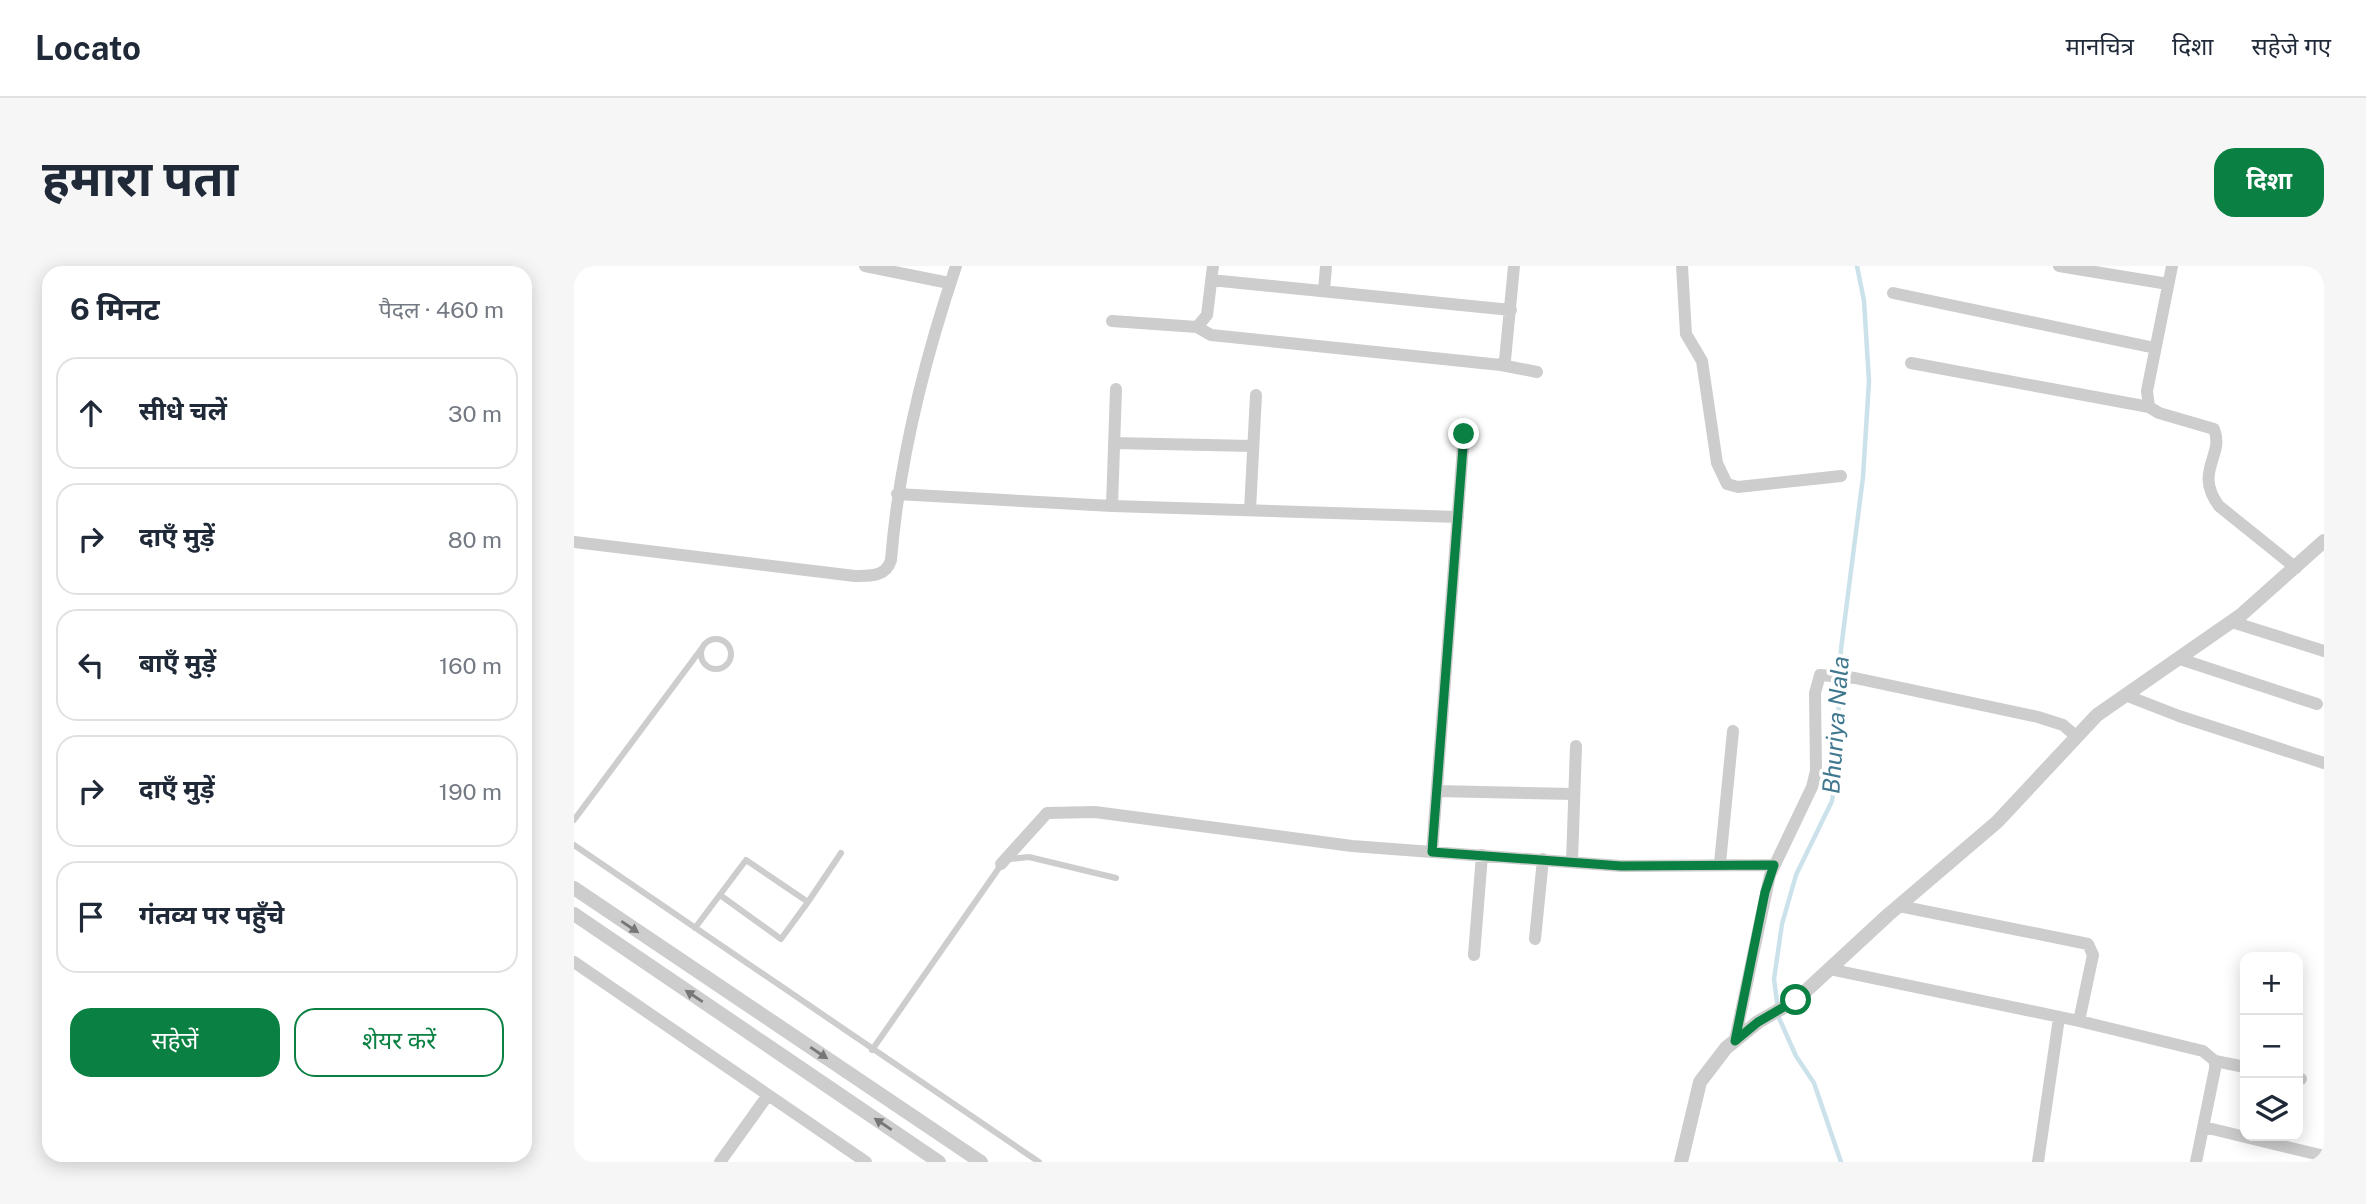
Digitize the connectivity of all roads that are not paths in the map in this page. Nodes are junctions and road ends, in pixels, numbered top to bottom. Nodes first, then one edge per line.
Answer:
1 (865, 266) edge
2 (956, 266) edge
3 (1213, 266) edge
4 (1326, 266) edge
5 (1514, 266) edge
6 (1682, 266) edge
7 (2059, 266) edge
8 (2172, 266) edge
9 (1211, 280) junction
10 (949, 283) junction
11 (2168, 284) junction
12 (1324, 291) junction
13 (1893, 293) dead end
14 (1511, 310) junction
15 (1112, 321) dead end
16 (1197, 327) junction
17 (2155, 348) junction
18 (1911, 363) dead end
19 (1501, 365) junction
20 (1536, 372) dead end
21 (1116, 389) dead end
22 (1256, 395) dead end
23 (2149, 407) junction
24 (1464, 434) dead end
25 (1114, 443) junction
26 (1254, 446) junction
27 (1841, 475) dead end
28 (897, 494) junction
29 (1112, 506) junction
30 (1250, 510) junction
31 (1458, 517) junction
32 (2324, 541) edge
33 (574, 542) edge
34 (2296, 568) junction
35 (2232, 622) junction
36 (702, 648) junction
37 (2324, 651) edge
38 (2180, 659) junction
39 (2125, 695) junction
40 (2317, 704) dead end
41 (1733, 731) dead end
42 (2077, 737) junction
43 (1576, 746) dead end
44 (2324, 763) edge
45 (1437, 791) junction
46 (1574, 794) junction
47 (574, 820) edge
48 (574, 845) edge
49 (1432, 852) junction
50 (841, 853) dead end
51 (1482, 855) junction
52 (1543, 859) junction
53 (1572, 861) junction
54 (1720, 863) junction
55 (1001, 864) junction
56 (1774, 865) junction
57 (1116, 878) dead end
58 (574, 888) edge
59 (720, 895) junction
60 (808, 902) junction
61 (1899, 906) junction
62 (574, 914) edge
63 (695, 928) junction
64 (1535, 939) dead end
65 (1474, 955) dead end
66 (574, 962) edge
67 (1829, 970) junction
68 (2059, 1018) junction
69 (2079, 1021) junction
70 (1735, 1041) junction
71 (872, 1050) junction
72 (2215, 1061) junction
73 (2240, 1066) edge
74 (768, 1095) junction
75 (2204, 1127) junction
76 (2324, 1156) edge
77 (720, 1162) edge
78 (866, 1162) edge
79 (939, 1162) edge
80 (981, 1162) edge
81 (1039, 1162) edge
82 (1681, 1162) edge
83 (2038, 1162) edge
84 (2196, 1162) edge

1 - 10 street
2 - 10 street
3 - 9 street
4 - 12 street
5 - 14 street
6 - 27 street
7 - 11 street
8 - 11 street
9 - 12 street
9 - 16 street
10 - 28 street
11 - 17 street
12 - 14 street
13 - 17 street
14 - 19 street
15 - 16 street
16 - 19 street
17 - 23 street
18 - 23 street
19 - 20 street
21 - 25 street
22 - 26 street
23 - 34 street
24 - 31 street
25 - 26 street
25 - 29 street
26 - 30 street
28 - 29 street
28 - 33 street
29 - 30 street
30 - 31 street
31 - 45 street
32 - 34 street
34 - 35 street
35 - 37 street
35 - 38 street
36 - 36 lane
36 - 47 lane
38 - 39 street
38 - 40 street
39 - 42 street
39 - 44 street
41 - 54 street
42 - 56 street
42 - 61 street
43 - 46 street
45 - 46 street
45 - 49 street
46 - 53 street
48 - 63 lane
49 - 51 street
49 - 55 street
50 - 60 lane
51 - 52 street
51 - 65 street
52 - 53 street
52 - 64 street
53 - 54 street
54 - 56 street
55 - 57 lane
55 - 71 lane
56 - 70 street
58 -> 80 street
59 - 60 lane
59 - 60 lane
59 - 63 lane
61 - 67 street
61 - 69 street
79 -> 62 street
63 - 71 lane
66 - 74 street
67 - 68 street
67 - 70 street
68 - 69 street
68 - 83 street
69 - 72 street
70 - 82 street
71 - 81 lane
72 - 73 street
72 - 75 street
74 - 77 street
74 - 78 street
75 - 76 street
75 - 84 street

